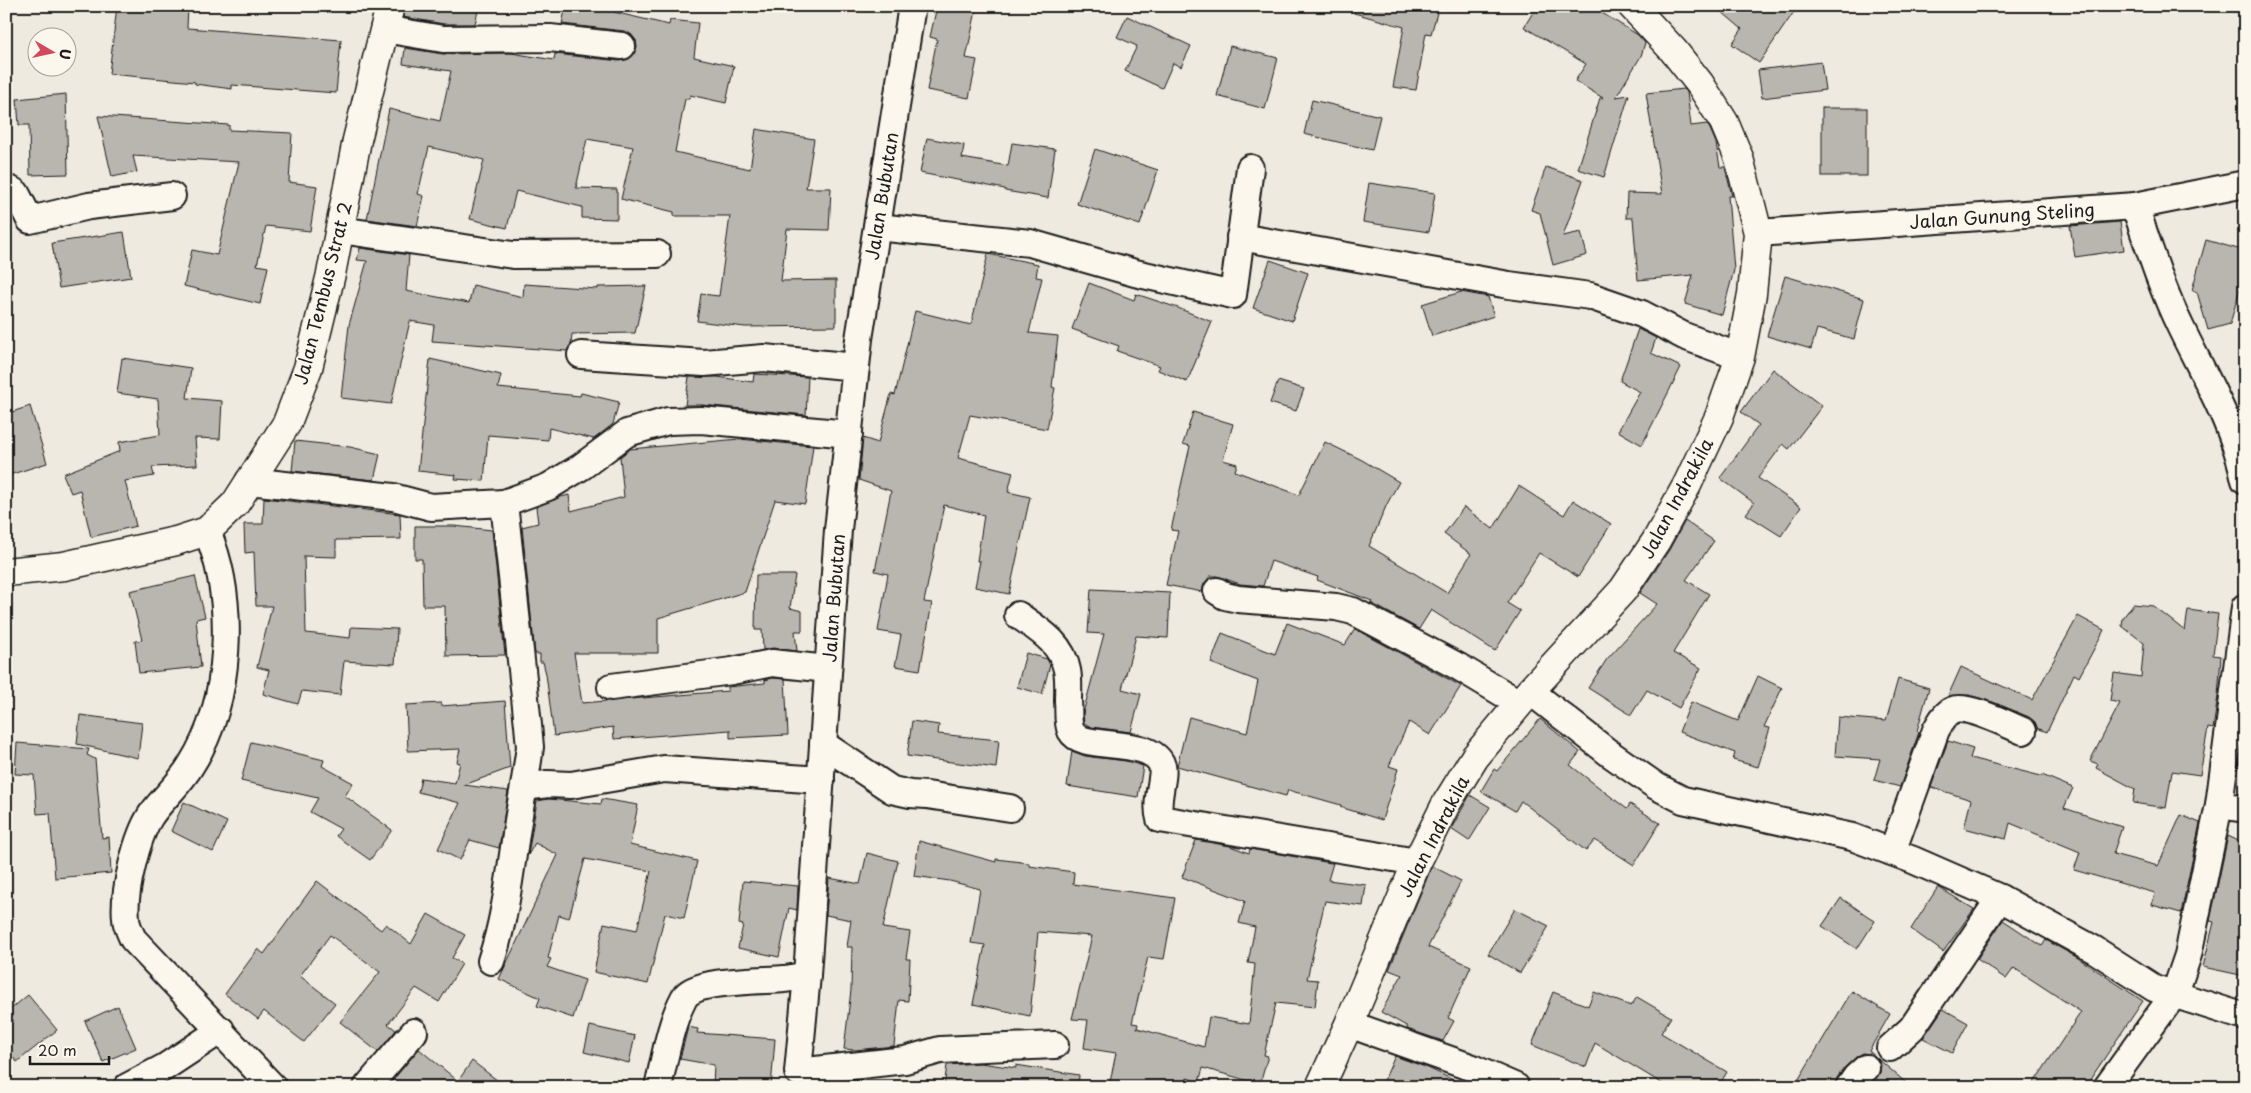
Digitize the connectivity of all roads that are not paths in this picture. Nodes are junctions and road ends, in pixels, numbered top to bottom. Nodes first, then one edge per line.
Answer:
1 (912, 6) edge
2 (1632, 6) edge
3 (387, 18) edge
4 (622, 46) dead end
5 (1250, 168) dead end
6 (2245, 184) edge
7 (6, 191) edge
8 (172, 196) dead end
9 (2135, 206) junction
10 (877, 227) junction
11 (340, 230) junction
12 (1758, 233) junction
13 (1240, 237) junction
14 (657, 254) dead end
15 (581, 355) dead end
16 (1740, 357) junction
17 (856, 367) junction
18 (849, 434) junction
19 (2245, 480) edge
20 (249, 481) junction
21 (504, 503) junction
22 (206, 531) junction
23 (6, 572) edge
24 (1217, 590) dead end
25 (2245, 607) edge
26 (1018, 615) dead end
27 (2243, 643) edge
28 (828, 669) junction
29 (611, 687) dead end
30 (1525, 697) junction
31 (2023, 731) dead end
32 (823, 744) junction
33 (821, 780) junction
34 (524, 787) junction
35 (2219, 804) junction
36 (1010, 808) dead end
37 (2245, 809) edge
38 (1892, 852) junction
39 (1417, 862) junction
40 (2000, 898) junction
41 (491, 961) dead end
42 (806, 975) junction
43 (2175, 993) junction
44 (2245, 1017) edge
45 (1349, 1024) junction
46 (221, 1030) junction
47 (414, 1032) dead end
48 (1055, 1045) dead end
49 (1890, 1048) dead end
50 (797, 1079) edge
51 (127, 1087) edge
52 (273, 1087) edge
53 (367, 1087) edge
54 (658, 1087) edge
55 (1320, 1087) edge
56 (1516, 1087) edge
57 (2107, 1087) edge

1 - 10 street, Jalan Bubutan
2 - 12 street, Jalan Indrakila
3 - 4 street
3 - 11 street, Jalan Tembus Strat 2
5 - 13 street
6 - 9 street, Jalan Gunung Steling
7 - 8 street
9 - 12 street, Jalan Gunung Steling
9 - 19 street
10 - 13 street
10 - 17 street, Jalan Bubutan
11 - 14 street
11 - 20 street, Jalan Tembus Strat 2
12 - 16 street, Jalan Indrakila
13 - 16 street
15 - 17 street
16 - 30 street, Jalan Indrakila
17 - 18 street, Jalan Bubutan
18 - 21 street
18 - 28 street, Jalan Bubutan
20 - 21 street
20 - 22 street, Jalan Tembus Strat 2
21 - 34 street
22 - 23 street, Jalan Tembus Strat 2
22 - 46 street
24 - 30 street
25 - 27 street
26 - 39 street
27 - 35 street
28 - 29 street
28 - 32 street, Jalan Bubutan
30 - 38 street
30 - 39 street, Jalan Indrakila
31 - 38 street
32 - 33 street, Jalan Bubutan
32 - 36 street
33 - 34 street
33 - 42 street, Jalan Bubutan
34 - 41 street
35 - 37 street
35 - 43 street
38 - 40 street
39 - 45 street, Jalan Indrakila
40 - 43 street
40 - 49 street
42 - 50 street, Jalan Bubutan
42 - 54 street
43 - 44 street
43 - 57 street
45 - 55 street, Jalan Indrakila
45 - 56 street
46 - 51 street
46 - 52 street
47 - 53 street
48 - 50 street

